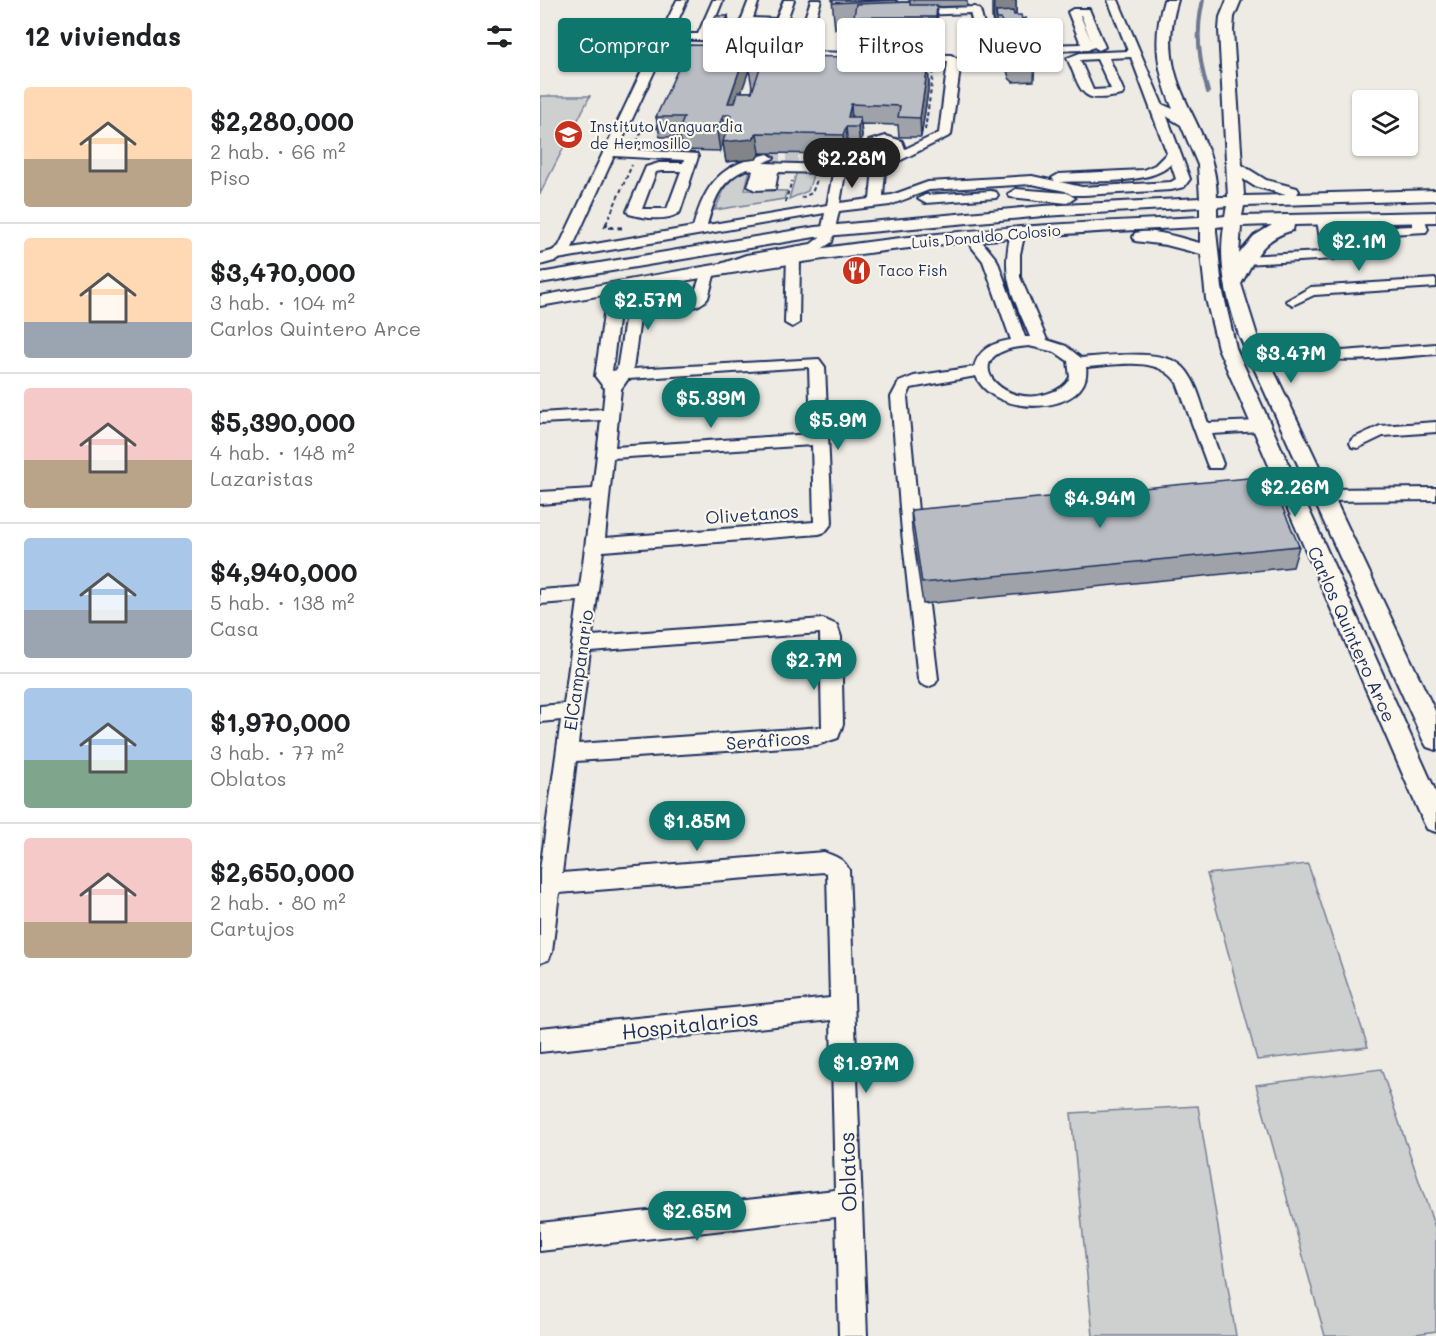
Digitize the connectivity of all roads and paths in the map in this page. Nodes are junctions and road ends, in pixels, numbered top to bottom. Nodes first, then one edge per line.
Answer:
1 (682, 0) edge
2 (718, 0) edge
3 (754, 0) edge
4 (789, 0) edge
5 (816, 0) edge
6 (1113, 0) edge
7 (1171, 0) edge
8 (1234, 0) edge
9 (922, 12) edge
10 (975, 12) junction
11 (991, 12) dead end
12 (710, 18) edge
13 (747, 18) edge
14 (783, 18) edge
15 (810, 18) edge
16 (703, 33) edge
17 (1132, 50) junction
18 (703, 52) edge
19 (825, 55) edge
20 (933, 72) edge
21 (1156, 106) junction
22 (660, 121) edge
23 (1186, 122) junction
24 (925, 133) dead end
25 (612, 153) junction
26 (1174, 153) junction
27 (632, 154) junction
28 (824, 159) tunnel mouth
29 (690, 167) junction
30 (1234, 167) junction
31 (839, 171) junction
32 (819, 173) dead end
33 (1048, 178) junction
34 (1032, 180) junction
35 (1064, 186) junction
36 (1083, 190) junction
37 (906, 193) junction
38 (1016, 194) junction
39 (1436, 195) edge
40 (1335, 198) junction
41 (891, 201) junction
42 (1236, 201) junction
43 (786, 202) dead end
44 (1162, 205) junction
45 (832, 208) junction
46 (1208, 212) junction
47 (1436, 217) edge
48 (1233, 223) junction
49 (1323, 224) junction
50 (575, 226) junction
51 (1098, 227) junction
52 (630, 228) dead end
53 (699, 231) junction
54 (829, 231) junction
55 (1018, 232) junction
56 (970, 236) junction
57 (637, 241) junction
58 (1209, 251) junction
59 (544, 258) edge
60 (793, 258) junction
61 (1244, 260) junction
62 (711, 271) junction
63 (1013, 277) junction
64 (540, 278) edge
65 (996, 278) junction
66 (660, 280) junction
67 (1436, 283) edge
68 (638, 284) junction
69 (1233, 287) junction
70 (615, 288) junction
71 (540, 301) edge
72 (1293, 301) dead end
73 (792, 323) dead end
74 (1019, 342) junction
75 (1040, 342) junction
76 (1436, 349) edge
77 (1317, 353) dead end
78 (1077, 363) junction
79 (980, 371) junction
80 (613, 379) junction
81 (610, 414) junction
82 (540, 418) edge
83 (1260, 426) junction
84 (1436, 427) edge
85 (1202, 429) junction
86 (820, 439) junction
87 (1358, 443) dead end
88 (605, 453) junction
89 (1215, 464) dead end
90 (1279, 470) junction
91 (601, 494) junction
92 (1436, 494) edge
93 (1322, 495) junction
94 (540, 498) edge
95 (595, 545) junction
96 (1313, 548) junction
97 (588, 594) junction
98 (540, 597) edge
99 (581, 644) junction
100 (928, 679) dead end
101 (573, 711) junction
102 (540, 714) edge
103 (1436, 740) edge
104 (567, 753) junction
105 (1436, 821) edge
106 (546, 854) edge
107 (549, 884) junction
108 (540, 952) edge
109 (841, 1008) junction
110 (540, 1040) edge
111 (848, 1202) junction
112 (540, 1236) edge
113 (853, 1336) edge

1 - 16 street
2 - 12 street
3 - 13 street
4 - 14 street
5 - 15 street
6 - 17 street
7 - 23 main road, Carlos Quintero Arce
8 - 30 main road, Carlos Quintero Arce
9 - 10 street
10 - 11 street
10 - 17 street
17 - 21 street
18 - 25 street
19 - 41 street
20 - 24 path
21 - 23 main road
21 - 26 street
22 - 27 path
23 - 46 main road, Carlos Quintero Arce
25 - 27 street
25 - 50 street
26 - 33 street
26 - 36 street
27 - 29 street
27 - 52 path
28 - 31 street
29 - 29 street
30 - 40 main road
30 - 42 main road, Carlos Quintero Arce
31 - 45 street
31 - 53 street
32 - 43 path
33 - 34 street
33 - 35 street
33 - 37 street
34 - 35 street
34 - 37 street
35 - 36 street
36 - 38 street
37 - 41 street
38 - 41 street
38 - 44 main road
39 - 40 main road, Luis Donaldo Colosio
40 - 42 main road, Luis Donaldo Colosio
41 - 45 street
42 - 46 main road, Luis Donaldo Colosio
42 - 48 main road, Carlos Quintero Arce
44 - 46 main road, Luis Donaldo Colosio
44 - 54 main road, Luis Donaldo Colosio
45 - 53 street
45 - 54 street
46 - 48 main road, Luis Donaldo Colosio
46 - 51 main road, Luis Donaldo Colosio
46 - 58 main road, Carlos Quintero Arce
47 - 49 main road, Luis Donaldo Colosio
48 - 49 main road, Luis Donaldo Colosio
48 - 69 main road, Carlos Quintero Arce
49 - 61 main road
49 - 61 street
50 - 57 street
50 - 59 street
51 - 55 main road, Luis Donaldo Colosio
51 - 58 main road
53 - 57 street
54 - 62 street
54 - 64 main road, Luis Donaldo Colosio
55 - 56 main road, Luis Donaldo Colosio
55 - 63 street
56 - 60 main road, Luis Donaldo Colosio
56 - 65 street
57 - 59 street
58 - 83 main road, Carlos Quintero Arce
60 - 62 main road, Luis Donaldo Colosio
60 - 73 street
61 - 69 main road
62 - 66 main road, Luis Donaldo Colosio
62 - 66 street
63 - 65 street
63 - 75 street
65 - 74 street
66 - 68 main road, Luis Donaldo Colosio
67 - 72 street
68 - 70 main road, Luis Donaldo Colosio
68 - 80 street, ElCampanario
69 - 93 main road, Carlos Quintero Arce
70 - 71 main road, Luis Donaldo Colosio
70 - 80 street, ElCampanario
74 - 75 street
74 - 79 street
75 - 78 street
76 - 77 street
78 - 79 street
78 - 85 street
79 - 100 street
80 - 81 street, ElCampanario
80 - 86 street, Olivetanos
81 - 82 street
81 - 88 street, ElCampanario
83 - 85 street
83 - 90 main road, Carlos Quintero Arce
84 - 87 street
85 - 89 street
86 - 88 street
86 - 95 street, Olivetanos
88 - 91 street, ElCampanario
90 - 93 main road
90 - 96 main road, Carlos Quintero Arce
91 - 94 street
91 - 95 street, ElCampanario
92 - 93 street
93 - 96 main road
93 - 103 main road, Carlos Quintero Arce
95 - 97 street, ElCampanario
96 - 105 main road, Carlos Quintero Arce
97 - 98 street
97 - 99 street, ElCampanario
99 - 101 street, ElCampanario
99 - 104 street, Seráficos
101 - 102 street
101 - 104 street, ElCampanario
104 - 106 street, ElCampanario
106 - 107 street, ElCampanario
107 - 108 street, ElCampanario
107 - 109 street, Oblatos
109 - 110 street, Hospitalarios
109 - 111 street, Oblatos
111 - 112 street
111 - 113 street, Oblatos

